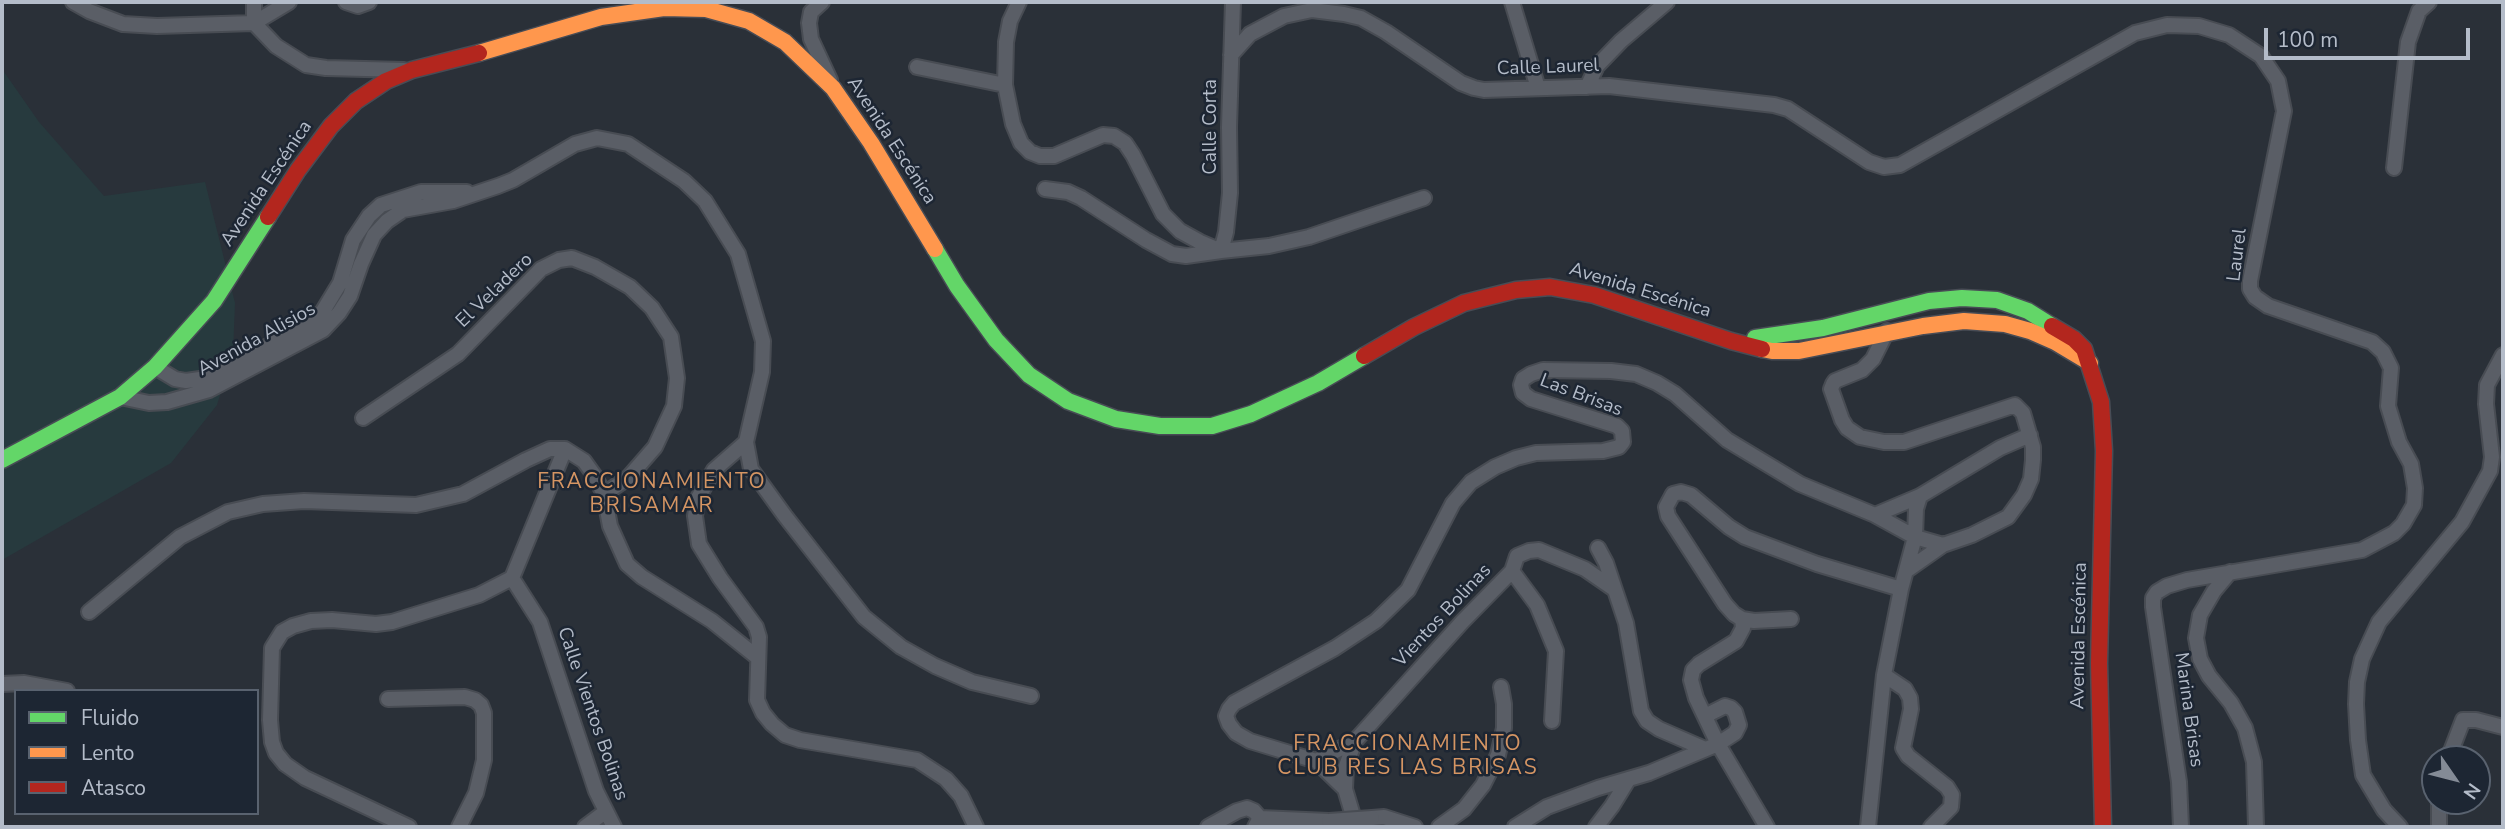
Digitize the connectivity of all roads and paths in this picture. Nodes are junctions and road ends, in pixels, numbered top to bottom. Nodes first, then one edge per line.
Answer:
1 (73, 2) edge
2 (254, 2) edge
3 (289, 2) edge
4 (346, 2) edge
5 (369, 2) edge
6 (822, 2) edge
7 (1018, 2) edge
8 (1233, 2) edge
9 (1512, 2) edge
10 (1667, 2) edge
11 (2429, 2) edge
12 (1346, 8) edge
13 (254, 23) junction
14 (1231, 55) junction
15 (918, 67) dead end
16 (412, 70) junction
17 (1005, 85) junction
18 (1587, 87) junction
19 (833, 88) junction
20 (1538, 88) junction
21 (1884, 167) joint
22 (2394, 168) dead end
23 (1045, 189) dead end
24 (475, 193) junction
25 (1424, 198) dead end
26 (1221, 251) junction
27 (1896, 310) junction
28 (1886, 334) junction
29 (1731, 341) junction
30 (2503, 355) edge
31 (2090, 363) junction
32 (155, 368) junction
33 (120, 397) junction
34 (363, 418) dead end
35 (2030, 435) junction
36 (746, 442) junction
37 (565, 449) junction
38 (2, 460) edge
39 (604, 494) junction
40 (1920, 496) junction
41 (1875, 515) junction
42 (1915, 537) junction
43 (1943, 545) junction
44 (1598, 548) dead end
45 (1512, 571) junction
46 (1906, 571) junction
47 (2230, 572) junction
48 (512, 578) junction
49 (1614, 589) junction
50 (1901, 589) junction
51 (2153, 598) joint
52 (89, 612) dead end
53 (1742, 619) junction
54 (1791, 619) dead end
55 (758, 657) junction
56 (1884, 675) junction
57 (2, 684) edge
58 (1501, 688) dead end
59 (56, 689) edge
60 (1031, 696) dead end
61 (388, 699) dead end
62 (1705, 716) junction
63 (1552, 721) dead end
64 (2503, 727) edge
65 (1355, 741) junction
66 (2453, 745) edge
67 (1712, 746) junction
68 (1316, 761) junction
69 (1628, 780) junction
70 (1345, 789) junction
71 (605, 812) junction
72 (1257, 822) edge
73 (409, 827) edge
74 (459, 827) edge
75 (585, 827) edge
76 (614, 827) edge
77 (976, 827) edge
78 (1208, 827) edge
79 (1359, 827) edge
80 (1415, 827) edge
81 (1439, 827) edge
82 (1515, 827) edge
83 (1596, 827) edge
84 (1768, 827) edge
85 (1867, 827) edge
86 (1931, 827) edge
87 (2103, 827) edge
88 (2180, 827) edge
89 (2256, 827) edge
90 (2400, 827) edge

1 - 13 street
2 - 13 street
3 - 13 street
4 - 5 street
6 - 19 street
7 - 17 street
8 - 14 street, Calle Corta
9 - 20 street
10 - 18 street
11 - 22 street
12 - 14 street, Calle Laurel
12 - 20 street, Calle Laurel
13 - 16 street
14 - 26 street, Calle Corta
15 - 17 street
16 - 19 main road, Avenida Escénica
16 - 32 main road, Avenida Escénica
17 - 26 street
18 - 20 street, Calle Laurel
18 - 21 street, Calle Laurel
19 - 29 main road, Avenida Escénica
21 - 47 street, Laurel
23 - 26 street
24 - 32 street, Avenida Alisios
24 - 33 street, Avenida Alisios
24 - 36 street, Avenida Alisios
25 - 26 street
27 - 28 street
27 - 29 main road, Avenida Escénica
27 - 31 main road, Avenida Escénica
28 - 29 main road, Avenida Escénica
28 - 31 main road, Avenida Escénica
28 - 35 street
30 - 90 street
31 - 87 main road, Avenida Escénica
32 - 33 main road, Avenida Escénica
33 - 38 main road, Avenida Escénica
34 - 39 street, El Veladero
35 - 40 street
35 - 43 street
36 - 55 street
36 - 60 street
37 - 39 street
37 - 48 street
37 - 52 street
39 - 55 street
40 - 41 street
40 - 42 street
41 - 42 street, Las Brisas
41 - 68 street, Las Brisas
42 - 43 street, Las Brisas
42 - 46 street
43 - 46 street
44 - 49 street
45 - 49 street
45 - 63 street, Vientos Bolinas
45 - 65 street, Vientos Bolinas
46 - 50 street
47 - 51 street, Laurel
47 - 89 street
48 - 71 street, Calle Vientos Bolinas
48 - 73 street
49 - 67 street
50 - 53 street
50 - 56 street
51 - 88 street, Marina Brisas
53 - 54 street
53 - 62 street
55 - 77 street
56 - 85 street
56 - 86 street
57 - 59 street
58 - 81 street
61 - 74 street
62 - 67 street
62 - 67 street
64 - 66 street
65 - 68 street
65 - 70 street, Vientos Bolinas
67 - 69 street
67 - 84 street
68 - 70 street, Las Brisas
69 - 82 street
69 - 83 street
70 - 79 street, Vientos Bolinas
71 - 75 street
71 - 76 street, Calle Vientos Bolinas
72 - 78 street
72 - 80 street, bridge

